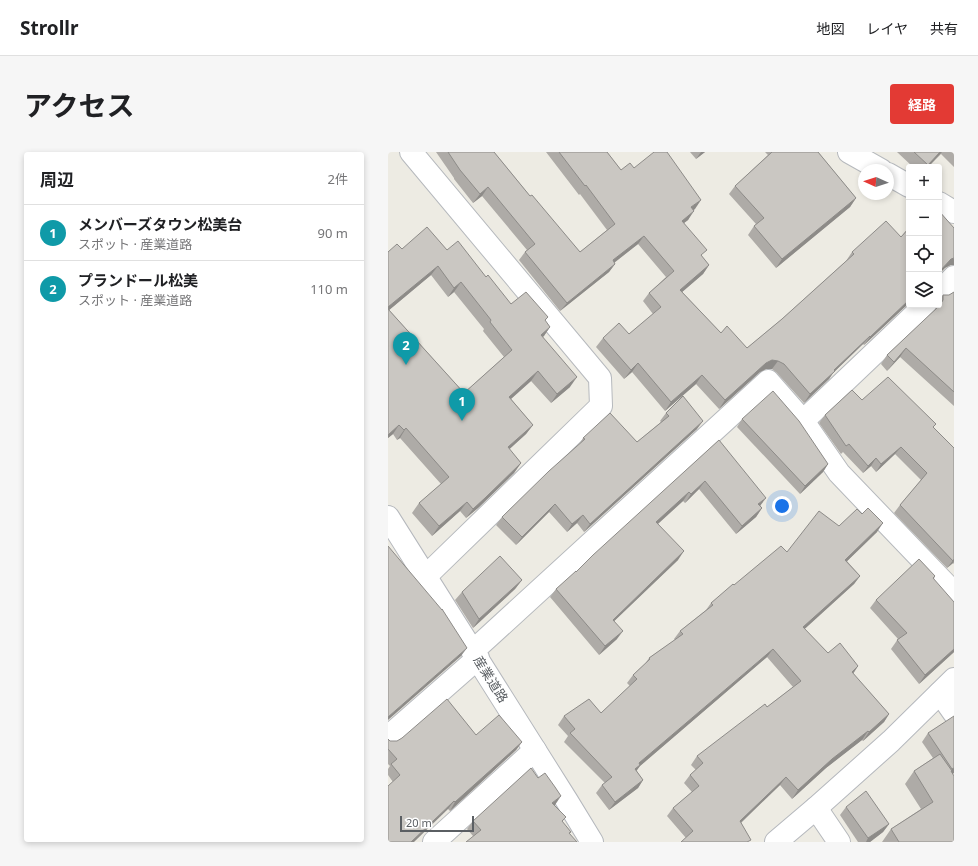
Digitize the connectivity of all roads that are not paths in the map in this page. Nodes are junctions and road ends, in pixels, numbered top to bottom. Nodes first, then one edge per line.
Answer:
1 (411, 152) edge
2 (849, 152) edge
3 (870, 164) edge
4 (894, 177) edge
5 (906, 184) edge
6 (942, 205) edge
7 (954, 212) edge
8 (954, 277) edge
9 (942, 289) edge
10 (922, 308) edge
11 (803, 421) junction
12 (388, 517) edge
13 (426, 576) junction
14 (954, 593) edge
15 (475, 655) junction
16 (947, 686) edge
17 (954, 713) edge
18 (388, 737) edge
19 (535, 750) junction
20 (816, 808) junction
21 (434, 842) edge
22 (592, 842) edge
23 (776, 842) edge
24 (840, 842) edge

1 - 13 street
2 - 3 street
4 - 5 street
6 - 7 street
8 - 9 street
10 - 11 street
11 - 14 street
11 - 15 street
12 - 13 street, 産業道路
13 - 15 street, 産業道路
15 - 18 street
15 - 19 street, 産業道路
16 - 17 street
16 - 20 street
19 - 21 street
19 - 22 street, 産業道路
20 - 23 street
20 - 24 street

